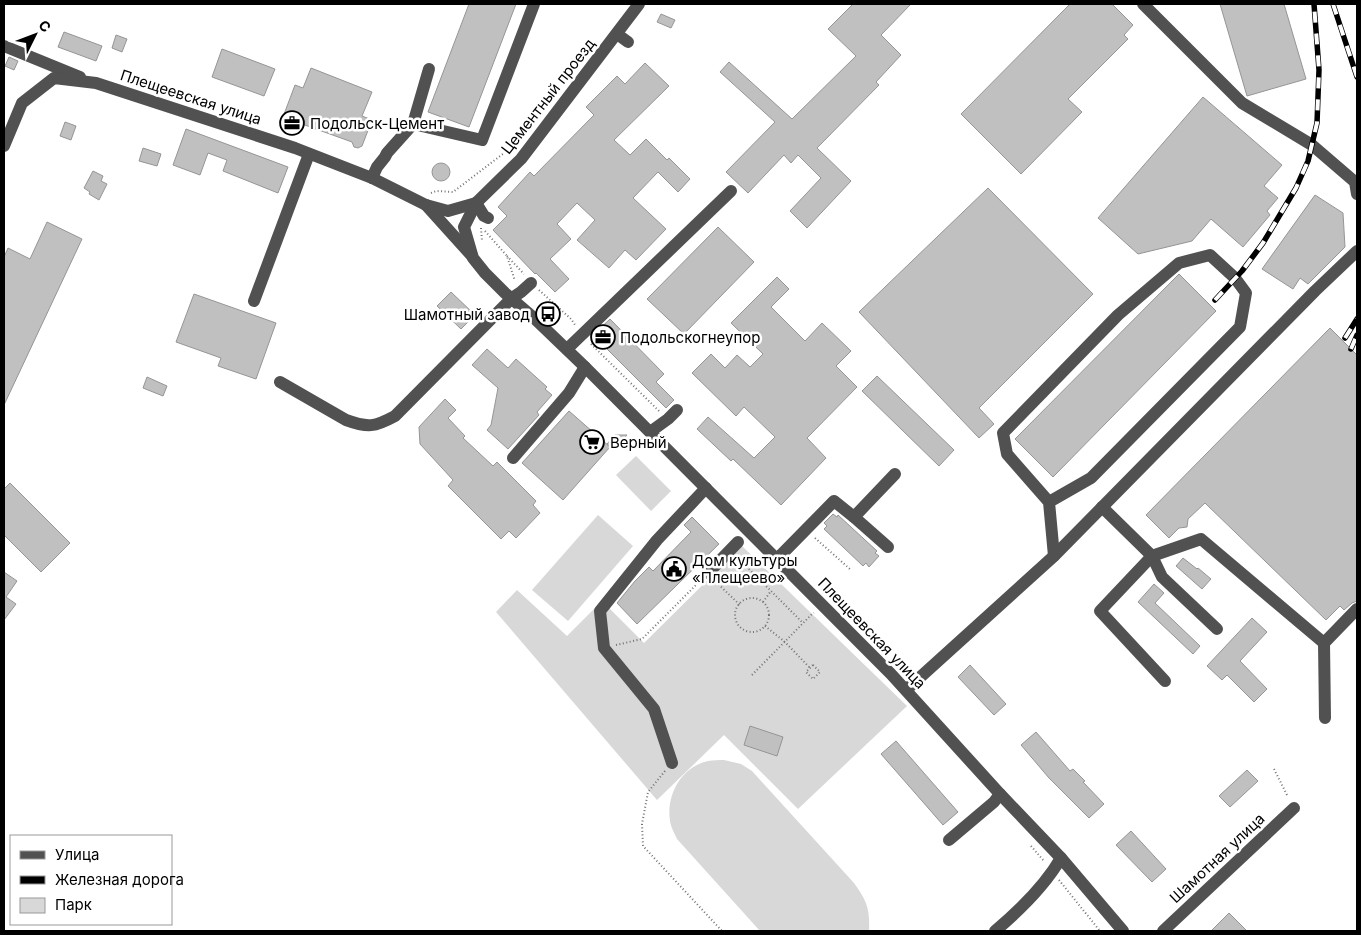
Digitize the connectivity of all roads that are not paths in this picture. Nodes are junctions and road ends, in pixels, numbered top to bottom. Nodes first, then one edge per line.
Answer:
1 (534, 4) edge
2 (639, 4) edge
3 (1143, 4) edge
4 (617, 34) junction
5 (628, 42) dead end
6 (4, 46) edge
7 (430, 69) dead end
8 (96, 83) junction
9 (413, 124) junction
10 (4, 146) edge
11 (309, 154) junction
12 (372, 178) junction
13 (730, 191) dead end
14 (1357, 194) edge
15 (476, 203) junction
16 (426, 205) junction
17 (488, 218) dead end
18 (1356, 252) edge
19 (473, 258) junction
20 (532, 283) road end
21 (516, 295) junction
22 (254, 301) dead end
23 (567, 349) junction
24 (585, 367) junction
25 (280, 382) dead end
26 (672, 415) road end
27 (650, 432) junction
28 (513, 458) dead end
29 (895, 474) dead end
30 (706, 488) junction
31 (1049, 502) junction
32 (1102, 507) junction
33 (854, 517) junction
34 (734, 546) road end
35 (888, 547) dead end
36 (1054, 556) junction
37 (1152, 556) junction
38 (777, 559) junction
39 (708, 573) road end
40 (1357, 609) edge
41 (1217, 629) dead end
42 (1324, 643) junction
43 (1164, 681) dead end
44 (906, 690) junction
45 (1325, 718) dead end
46 (672, 762) road end
47 (1000, 794) junction
48 (1294, 808) road end
49 (949, 840) dead end
50 (1061, 858) junction
51 (995, 931) edge
52 (1123, 931) edge
53 (1163, 931) edge

1 - 9 street
2 - 4 street, Цементный проезд
3 - 14 street
4 - 5 street
4 - 15 street, Цементный проезд
6 - 8 street
7 - 9 street
8 - 10 street, Плещеевская улица
8 - 11 street, Плещеевская улица
9 - 12 street
11 - 12 street, Плещеевская улица
11 - 22 street
12 - 16 street, Плещеевская улица
13 - 23 street
15 - 16 street, Плещеевская улица
15 - 17 street
15 - 19 street, Плещеевская улица
16 - 19 street
18 - 32 street
19 - 21 street, Плещеевская улица
20 - 21 street
21 - 23 street, Плещеевская улица
21 - 25 street
23 - 24 street, Плещеевская улица
24 - 27 street, Плещеевская улица
24 - 28 street
26 - 27 street
27 - 30 street, Плещеевская улица
29 - 33 street
30 - 38 street, Плещеевская улица
30 - 46 street
31 - 31 street
31 - 36 street
32 - 36 street
32 - 37 street
33 - 35 street
33 - 38 street
34 - 39 street
36 - 44 street
37 - 41 street
37 - 42 street
37 - 43 street
38 - 44 street, Плещеевская улица
40 - 42 street
42 - 45 street
44 - 47 street, Плещеевская улица
47 - 49 street
47 - 50 street, Плещеевская улица
48 - 53 street, Шамотная улица
50 - 51 street
50 - 52 street, Плещеевская улица

